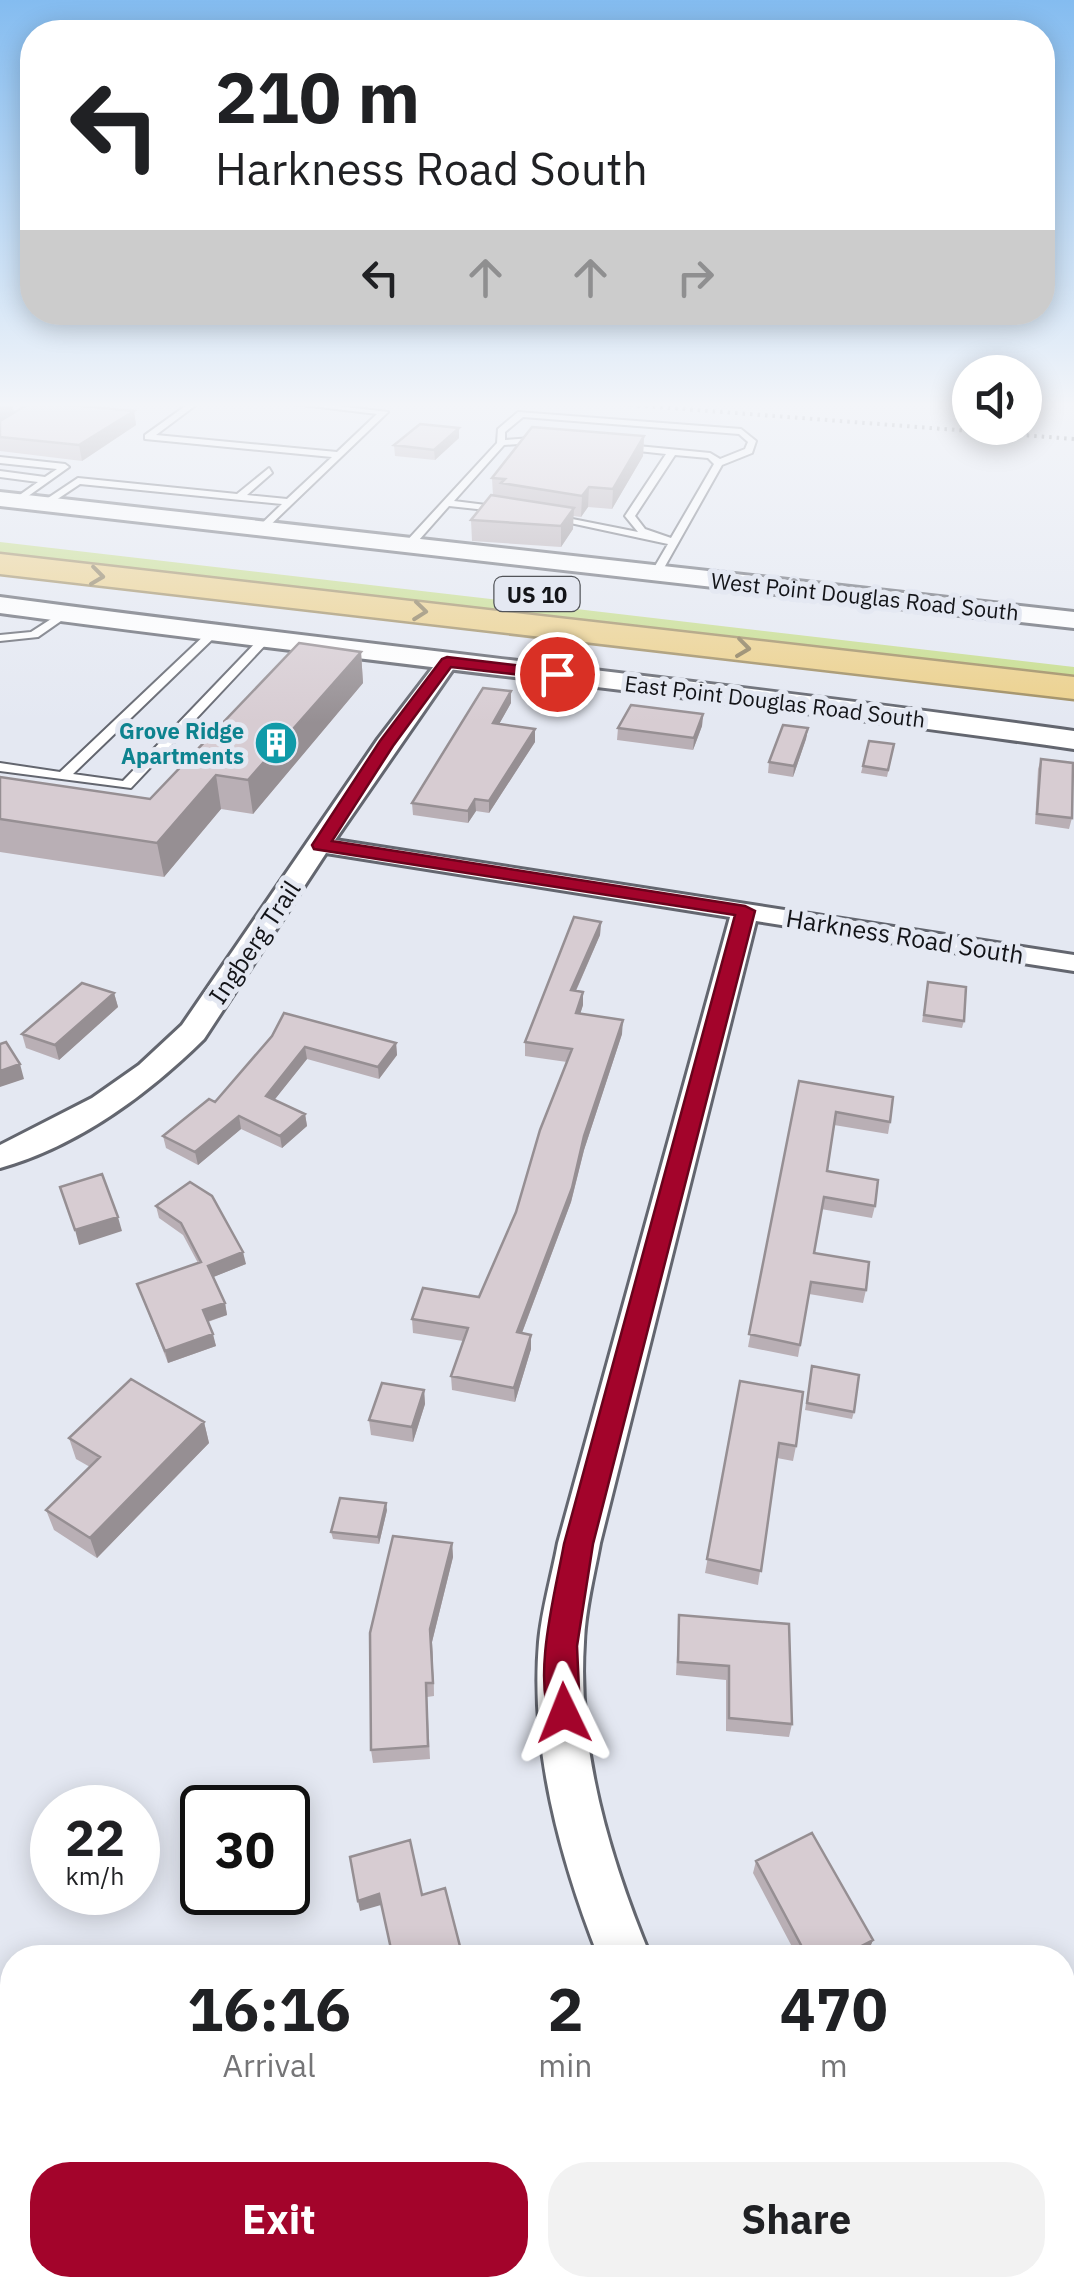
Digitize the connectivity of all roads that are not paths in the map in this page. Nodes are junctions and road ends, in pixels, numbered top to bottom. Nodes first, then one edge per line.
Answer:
1 (142, 509) edge
2 (282, 509) edge
3 (441, 509) edge
4 (493, 509) edge
5 (634, 509) edge
6 (693, 509) edge
7 (522, 513) edge
8 (541, 516) edge
9 (260, 530) junction
10 (0, 534) edge
11 (674, 542) junction
12 (406, 547) junction
13 (0, 564) edge
14 (656, 573) junction
15 (594, 600) dead end
16 (0, 605) edge
17 (66, 614) junction
18 (1074, 620) edge
19 (213, 633) junction
20 (0, 638) edge
21 (264, 640) junction
22 (447, 662) junction
23 (1074, 688) edge
24 (1074, 740) edge
25 (0, 767) edge
26 (62, 776) junction
27 (320, 845) junction
28 (745, 911) junction
29 (1074, 963) edge
30 (0, 1157) edge
31 (621, 1945) edge

1 - 9 street, West Point Douglas Road South
2 - 9 lane
3 - 12 lane
4 - 7 lane
5 - 11 lane
6 - 11 lane
8 - 11 lane
9 - 12 street, West Point Douglas Road South
10 - 15 highway, US 10
11 - 14 lane
12 - 14 street, West Point Douglas Road South
13 -> 23 highway, US 10
14 - 18 street, West Point Douglas Road South
16 - 17 street, East Point Douglas Road South
17 - 19 street, East Point Douglas Road South
17 - 20 lane
19 - 21 street, East Point Douglas Road South
19 - 26 lane
21 - 22 street, East Point Douglas Road South
21 - 26 lane
22 - 24 street, East Point Douglas Road South
22 - 27 street, Ingberg Trail
25 - 26 lane
27 - 28 street, Harkness Road South
27 - 30 street, Ingberg Trail
28 - 29 street, Harkness Road South
28 - 31 street

